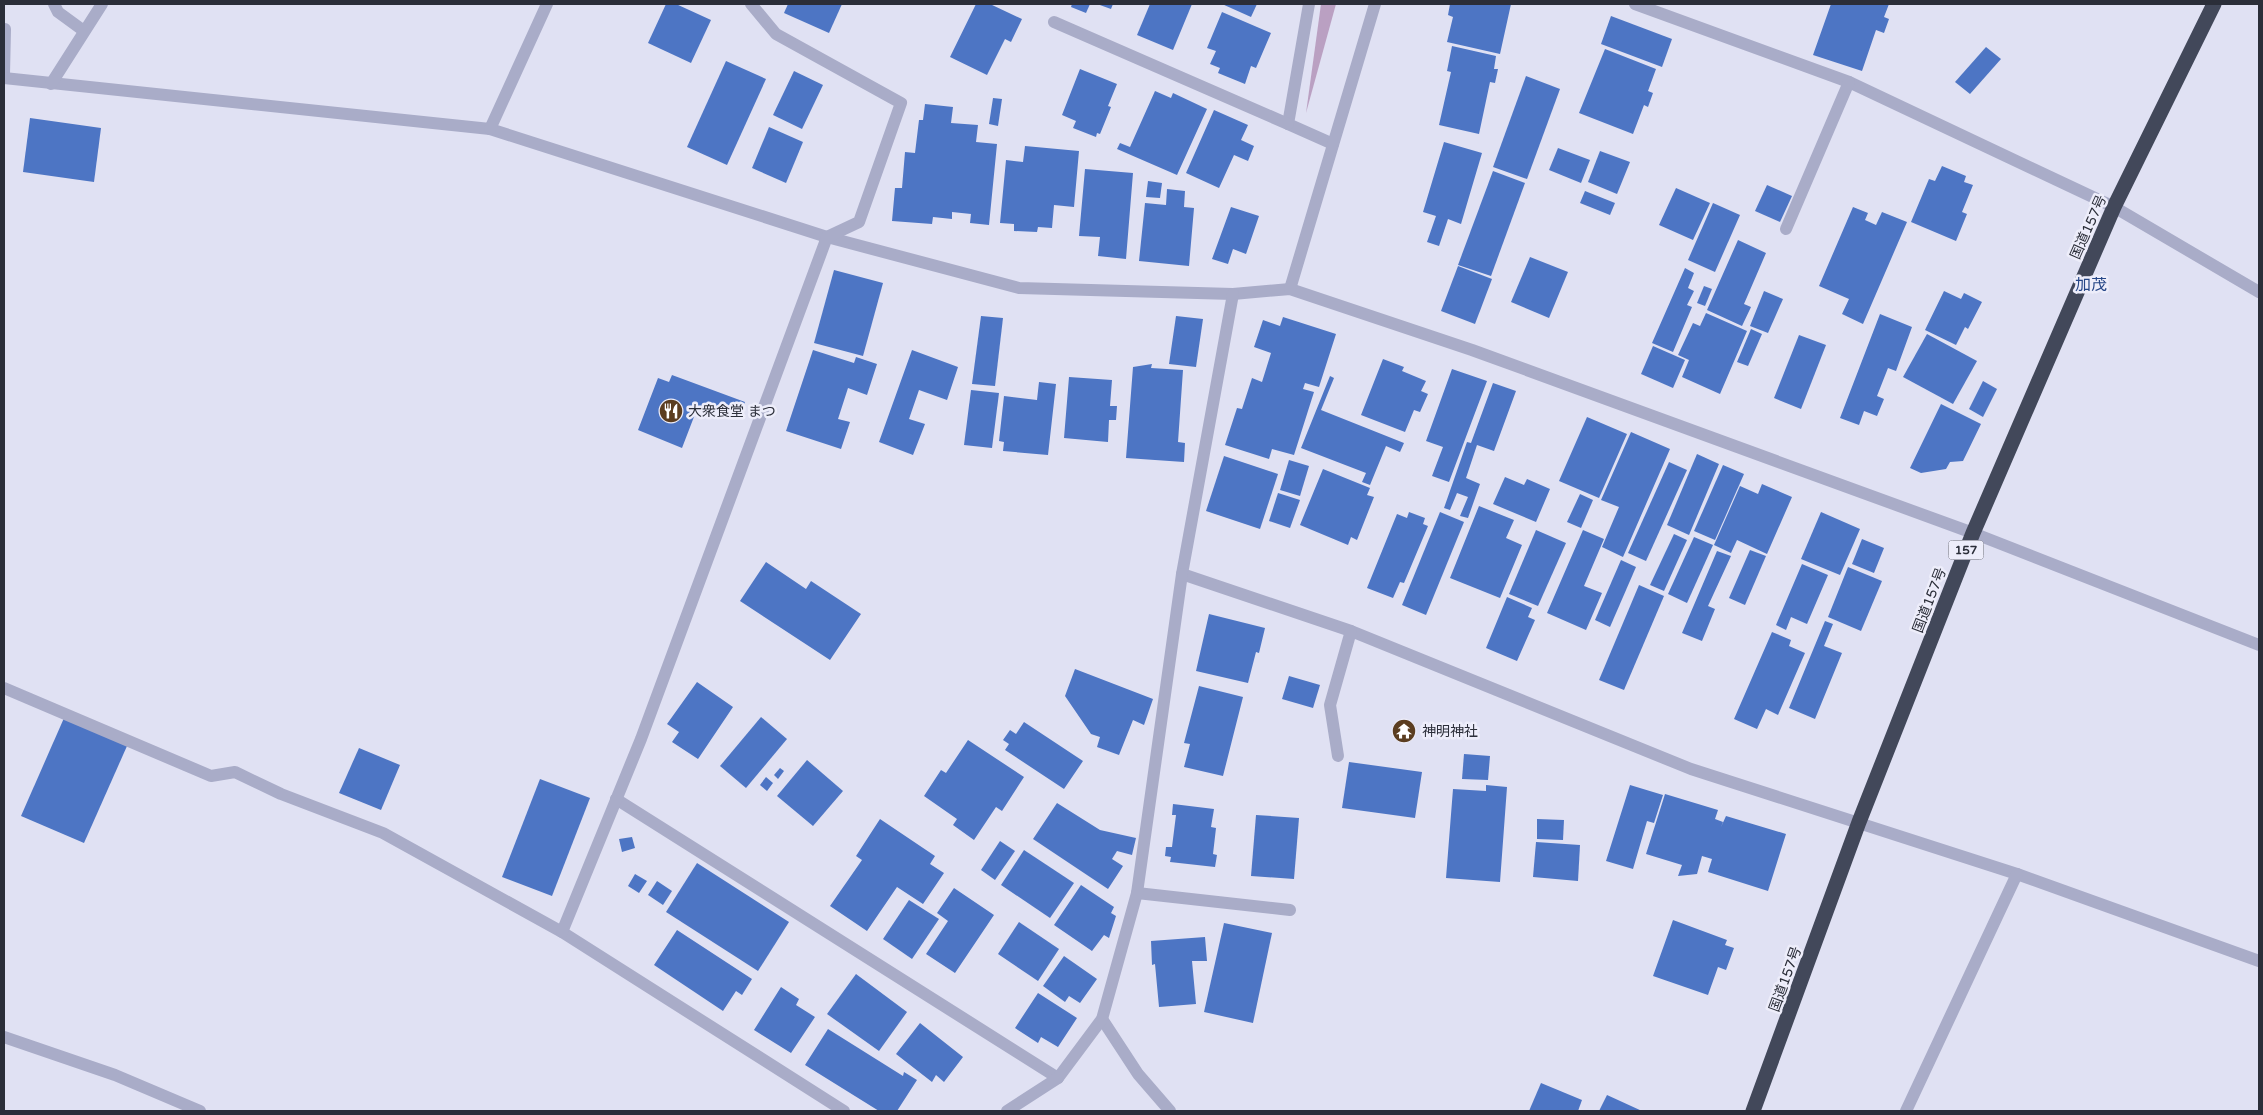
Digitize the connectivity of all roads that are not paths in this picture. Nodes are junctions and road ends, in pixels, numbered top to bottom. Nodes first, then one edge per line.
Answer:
1 (54, 4) edge
2 (102, 4) edge
3 (546, 4) edge
4 (751, 4) edge
5 (1309, 4) edge
6 (1375, 4) edge
7 (1635, 4) edge
8 (2214, 4) edge
9 (1054, 22) dead end
10 (4, 29) edge
11 (84, 31) junction
12 (4, 74) edge
13 (4, 78) edge
14 (1850, 82) junction
15 (51, 84) junction
16 (1288, 124) junction
17 (490, 129) junction
18 (1334, 144) junction
19 (2114, 206) junction
20 (1786, 229) dead end
21 (827, 237) junction
22 (1290, 289) junction
23 (2259, 292) edge
24 (1233, 294) junction
25 (1973, 533) junction
26 (1182, 574) junction
27 (1351, 631) junction
28 (2259, 645) edge
29 (4, 688) edge
30 (1338, 756) dead end
31 (616, 799) junction
32 (1860, 822) junction
33 (2017, 874) junction
34 (1137, 893) junction
35 (1290, 910) dead end
36 (562, 932) junction
37 (2259, 962) edge
38 (1102, 1019) junction
39 (4, 1036) edge
40 (1058, 1078) junction
41 (200, 1111) edge
42 (844, 1111) edge
43 (1007, 1111) edge
44 (1170, 1111) edge
45 (1753, 1111) edge
46 (1906, 1111) edge

1 - 11 street
2 - 11 street
3 - 17 street
4 - 21 street
5 - 16 street
6 - 18 street
7 - 14 street
8 - 19 highway, 国道157号 / 157
9 - 16 street
10 - 12 street
11 - 15 street
13 - 15 street
14 - 19 street
14 - 20 street
15 - 17 street
16 - 18 street
17 - 21 street
18 - 22 street
19 - 23 street
19 - 25 highway, 国道157号 / 157
21 - 24 street
21 - 31 street
22 - 24 street
22 - 25 street
24 - 26 street
25 - 28 street
25 - 32 highway, 国道157号 / 157
26 - 27 street
26 - 34 street
27 - 30 street
27 - 32 street
29 - 36 street
31 - 36 street
31 - 40 street
32 - 33 street
32 - 45 highway, 国道157号 / 157
33 - 37 street
33 - 46 street
34 - 35 street
34 - 38 street
36 - 42 street
38 - 40 street
38 - 44 street
39 - 41 street
40 - 43 street

